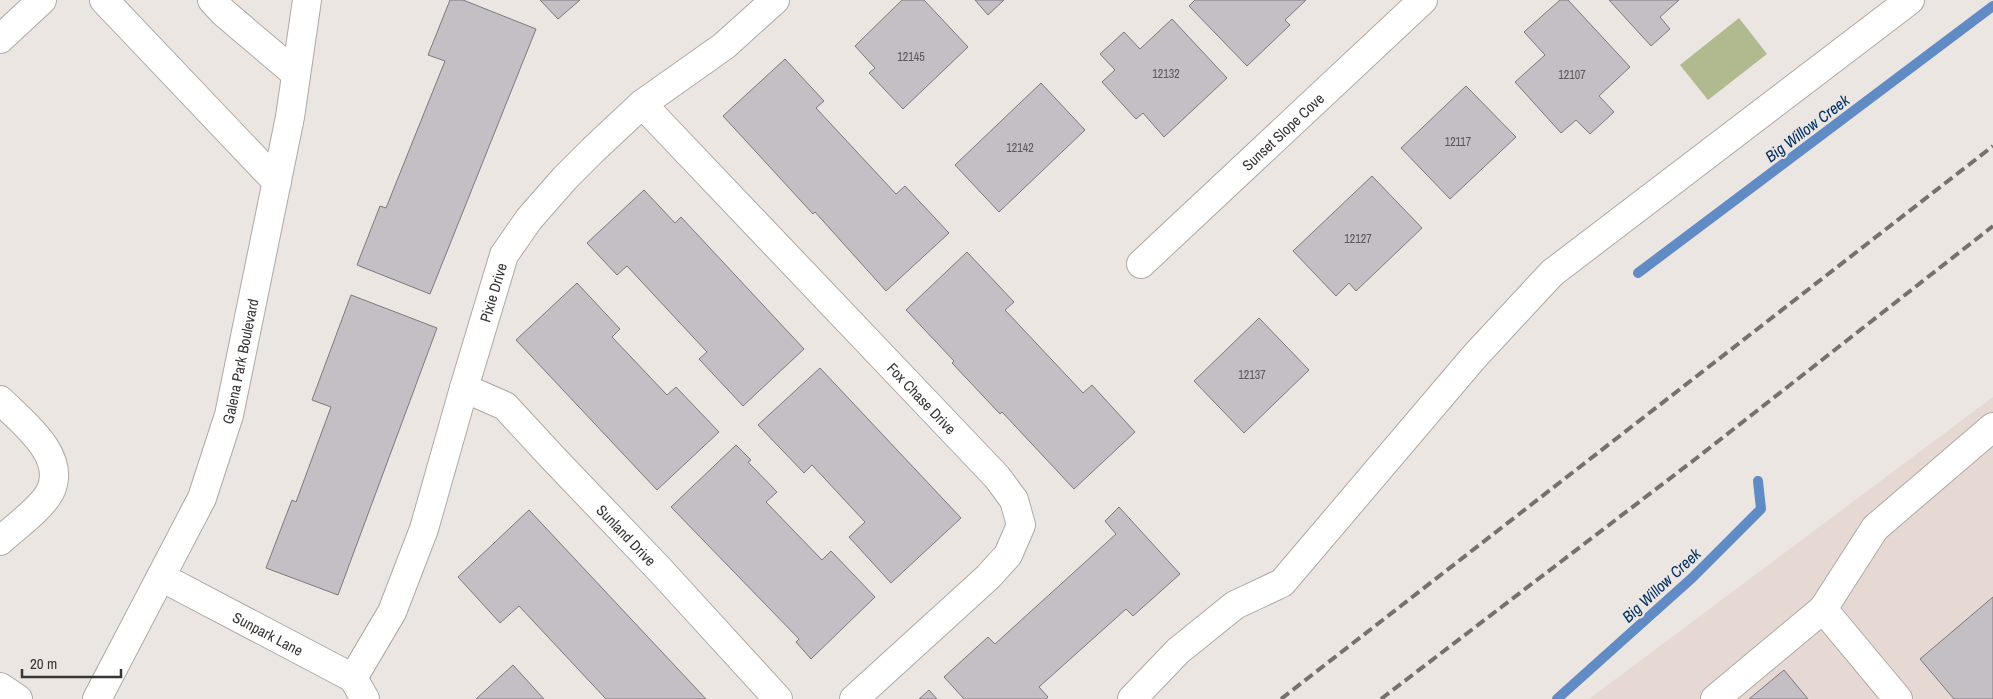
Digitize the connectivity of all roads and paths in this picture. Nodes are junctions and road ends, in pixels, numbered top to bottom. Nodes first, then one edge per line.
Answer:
1 (42, 0) edge
2 (104, 0) edge
3 (212, 0) edge
4 (307, 0) edge
5 (775, 0) edge
6 (1423, 0) edge
7 (1910, 0) edge
8 (0, 39) edge
9 (296, 74) junction
10 (642, 104) junction
11 (277, 182) junction
12 (1141, 264) dead end
13 (464, 388) junction
14 (0, 400) edge
15 (1993, 427) edge
16 (0, 541) edge
17 (162, 577) junction
18 (1824, 609) junction
19 (0, 686) edge
20 (359, 688) edge
21 (18, 699) edge
22 (98, 699) edge
23 (778, 699) edge
24 (854, 699) edge
25 (1132, 699) edge
26 (1715, 699) edge
27 (1898, 699) edge

1 - 8 street
2 - 11 street
3 - 9 street
4 - 9 street, Galena Park Boulevard
5 - 10 street, Pixie Drive
6 - 12 street, Sunset Slope Cove
7 - 25 street
9 - 11 street, Galena Park Boulevard
10 - 13 street, Pixie Drive
10 - 24 street, Fox Chase Drive
11 - 17 street, Galena Park Boulevard
13 - 20 street, Pixie Drive
13 - 23 street, Sunland Drive
14 - 16 street
15 - 18 street
17 - 20 street, Sunpark Lane
17 - 22 street, Galena Park Boulevard
18 - 26 street
18 - 27 street
19 - 21 street

